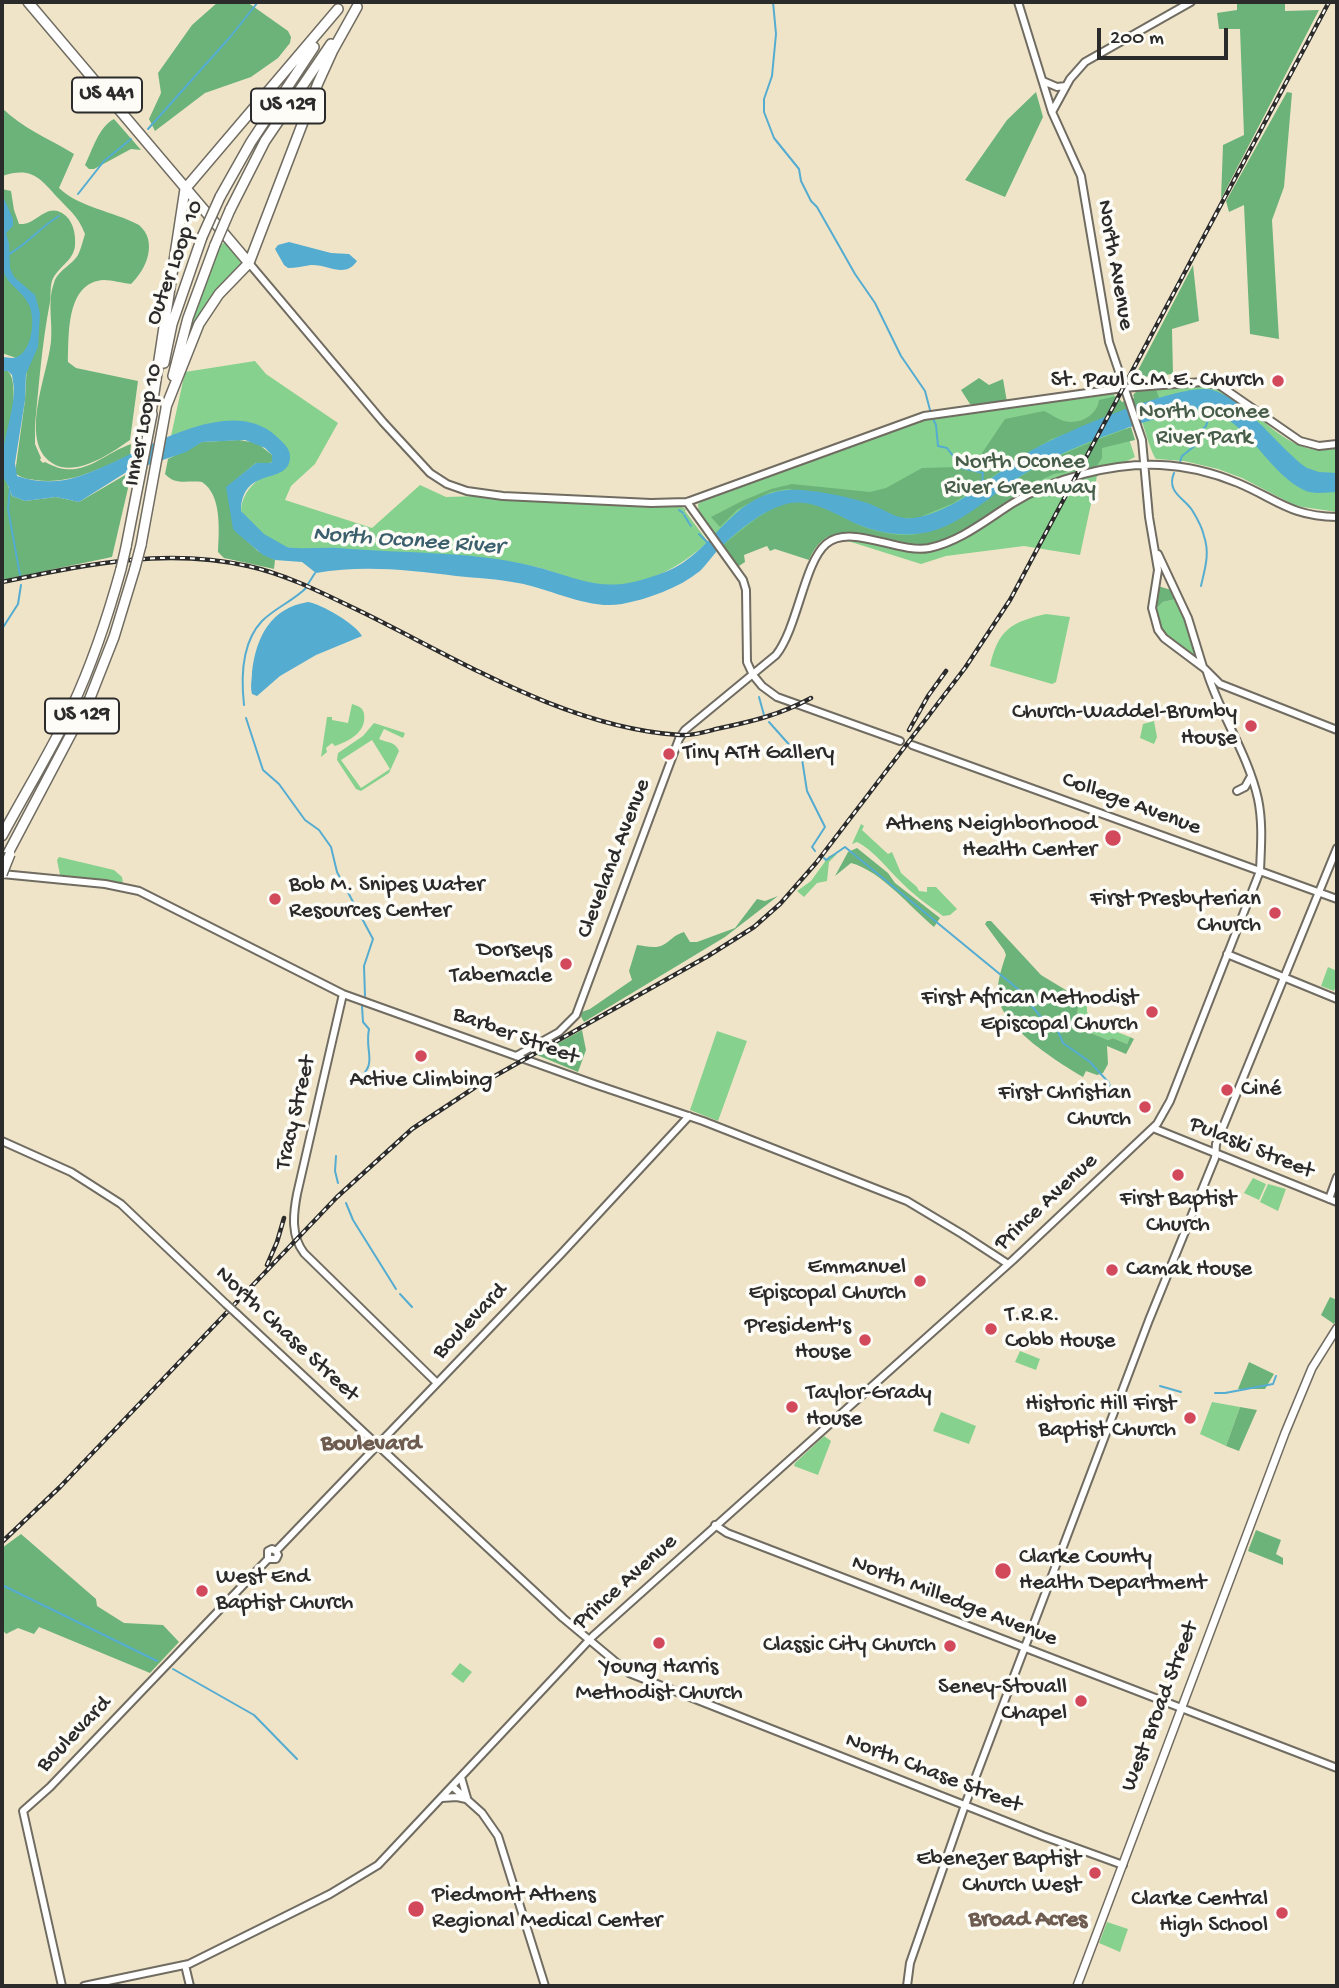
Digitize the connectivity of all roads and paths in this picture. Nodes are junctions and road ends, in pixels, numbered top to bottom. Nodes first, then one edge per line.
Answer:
1 (28, 2) edge
2 (1018, 2) edge
3 (1191, 2) edge
4 (359, 5) edge
5 (341, 6) edge
6 (1043, 81) junction
7 (1066, 86) junction
8 (1052, 112) junction
9 (169, 169) junction
10 (198, 174) junction
11 (185, 189) junction
12 (249, 263) junction
13 (1124, 388) junction
14 (166, 407) junction
15 (150, 419) junction
16 (1337, 444) edge
17 (1146, 465) junction
18 (699, 497) junction
19 (687, 502) junction
20 (696, 516) junction
21 (1337, 517) edge
22 (1152, 539) junction
23 (1205, 670) junction
24 (753, 675) junction
25 (1220, 684) junction
26 (1217, 698) junction
27 (1337, 730) edge
28 (900, 740) dead end
29 (912, 745) dead end
30 (1251, 776) junction
31 (1237, 790) dead end
32 (2, 836) edge
33 (1337, 848) edge
34 (8, 854) junction
35 (2, 865) edge
36 (1260, 870) junction
37 (2, 874) edge
38 (1319, 893) junction
39 (1337, 899) edge
40 (1227, 954) junction
41 (1284, 977) junction
42 (343, 994) junction
43 (1337, 999) edge
44 (516, 1056) junction
45 (689, 1116) junction
46 (1153, 1128) junction
47 (2, 1141) edge
48 (1215, 1153) junction
49 (1337, 1178) edge
50 (1329, 1199) junction
51 (1337, 1202) edge
52 (1008, 1264) junction
53 (1337, 1328) edge
54 (437, 1383) junction
55 (377, 1444) junction
56 (715, 1525) junction
57 (589, 1639) junction
58 (1025, 1648) junction
59 (1181, 1709) junction
60 (1337, 1768) edge
61 (461, 1777) junction
62 (453, 1787) junction
63 (442, 1798) junction
64 (467, 1800) junction
65 (965, 1805) junction
66 (1123, 1865) junction
67 (185, 1965) junction
68 (62, 1986) edge
69 (85, 1986) edge
70 (190, 1986) edge
71 (545, 1986) edge
72 (907, 1986) edge
73 (1077, 1986) edge

1 - 9 highway, US 441
2 - 6 street, North Avenue
3 - 7 street
4 - 12 highway
4 - 14 highway, Inner Loop 10 / US 129, bridge
5 - 10 highway
5 - 15 highway, Outer Loop 10 / US 129, bridge
6 - 7 street
6 - 8 street, North Avenue
7 - 8 street
8 - 13 street, North Avenue
9 - 10 highway
9 - 11 highway, US 441
10 - 11 highway
11 - 12 highway, US 441
11 - 15 highway
12 - 14 highway
12 - 19 street
13 - 16 street
13 - 17 street, North Avenue
13 - 18 street
14 - 34 highway, Inner Loop 10 / US 129, bridge
15 - 32 highway, Outer Loop 10 / US 129, bridge
17 - 21 street, Cleveland Avenue
17 - 22 street, North Avenue
17 - 24 street, Cleveland Avenue
18 - 19 street
18 - 20 street
19 - 20 street
20 - 24 street
22 - 23 street, North Avenue
22 - 23 street, North Avenue
23 - 25 street, North Avenue
23 - 26 street, Prince Avenue
24 - 28 street
24 - 44 street, Cleveland Avenue
25 - 26 street
25 - 27 street
26 - 30 street, Prince Avenue
29 - 36 street, College Avenue
30 - 31 street
30 - 36 street, Prince Avenue
33 - 38 street
34 - 35 highway, bridge
34 - 37 highway, bridge
36 - 38 street, College Avenue
36 - 40 street, Prince Avenue
37 - 42 street, Barber Street
38 - 39 street, College Avenue
38 - 41 street
40 - 41 street
40 - 46 street, Prince Avenue
41 - 43 street
41 - 48 street
42 - 44 street, Barber Street
42 - 54 street, Tracy Street
44 - 45 street, Barber Street
45 - 52 street, Barber Street
45 - 54 street, Boulevard
46 - 48 street, Pulaski Street
46 - 52 street, Prince Avenue
47 - 55 street, North Chase Street, bridge
48 - 50 street, Pulaski Street
48 - 58 street
49 - 50 street
50 - 51 street, Pulaski Street
52 - 56 street, Prince Avenue
53 - 59 main road, West Broad Street
54 - 55 street, Boulevard
55 - 57 street, North Chase Street
55 - 68 street, Boulevard
56 - 57 street, Prince Avenue
56 - 58 street, North Milledge Avenue
57 - 61 street, Prince Avenue
57 - 65 street, North Chase Street
58 - 59 street, North Milledge Avenue
58 - 65 street
59 - 60 street, North Milledge Avenue
59 - 66 main road, West Broad Street
61 - 62 street, Prince Avenue
61 - 64 street
62 - 63 street, Prince Avenue
62 - 64 street
63 - 64 street
63 - 67 street, Prince Avenue
64 - 71 street
65 - 66 street, North Chase Street
65 - 72 street
66 - 73 main road, West Broad Street
67 - 69 street, Prince Avenue
67 - 70 street

